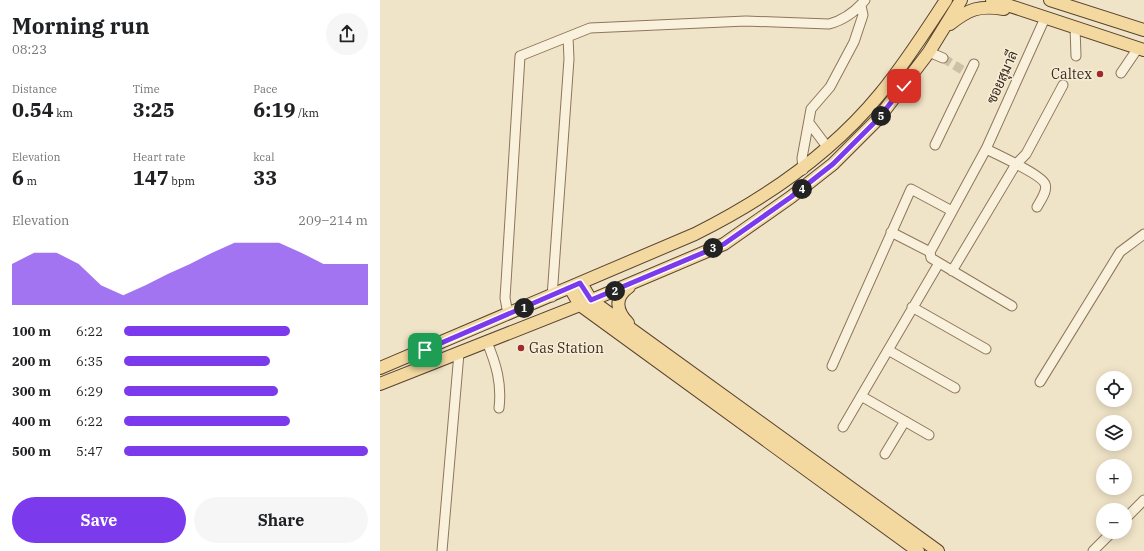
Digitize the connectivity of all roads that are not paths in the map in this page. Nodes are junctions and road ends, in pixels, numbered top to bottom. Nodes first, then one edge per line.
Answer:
1 (938, 0) edge
2 (946, 0) edge
3 (961, 0) edge
4 (992, 0) edge
5 (1050, 0) edge
6 (863, 3) edge
7 (1025, 12) junction
8 (936, 14) junction
9 (1045, 18) junction
10 (1075, 27) junction
11 (944, 29) junction
12 (1144, 30) edge
13 (568, 37) junction
14 (1141, 49) edge
15 (929, 52) junction
16 (1076, 56) dead end
17 (943, 58) tunnel mouth
18 (974, 64) dead end
19 (964, 71) dead end
20 (1121, 73) dead end
21 (965, 82) junction
22 (1063, 85) dead end
23 (810, 124) junction
24 (935, 145) dead end
25 (828, 148) junction
26 (986, 149) junction
27 (1016, 164) junction
28 (803, 170) junction
29 (1037, 207) dead end
30 (952, 211) junction
31 (891, 232) junction
32 (1144, 234) edge
33 (930, 252) junction
34 (939, 263) junction
35 (952, 271) junction
36 (636, 281) junction
37 (575, 286) junction
38 (552, 296) junction
39 (586, 303) junction
40 (1012, 306) dead end
41 (912, 307) junction
42 (508, 314) junction
43 (555, 315) junction
44 (487, 342) junction
45 (642, 343) junction
46 (986, 349) dead end
47 (888, 350) junction
48 (459, 353) junction
49 (832, 366) dead end
50 (380, 368) edge
51 (1040, 382) dead end
52 (380, 384) edge
53 (955, 388) dead end
54 (861, 396) junction
55 (499, 408) dead end
56 (905, 421) junction
57 (843, 427) dead end
58 (929, 435) dead end
59 (885, 454) dead end
60 (1144, 500) edge
61 (1132, 512) edge
62 (1105, 539) edge
63 (442, 551) edge
64 (918, 551) edge
65 (938, 551) edge
66 (1092, 551) edge

1 - 8 main road
2 - 8 main road
3 - 11 main road
4 - 7 main road
5 - 12 main road
6 - 13 street
6 - 23 street
7 - 9 main road
7 - 11 main road
8 - 25 main road
9 - 10 main road
9 - 26 street, ซอยสุมาลี
10 - 14 main road
10 - 16 street
11 - 15 main road
13 - 38 street
13 - 42 street
14 - 20 street
15 - 17 street
15 - 36 main road
18 - 21 street
19 - 21 street
21 - 24 street
22 - 27 street
23 - 25 street
23 - 28 street
25 - 28 main road
26 - 27 street
26 - 30 street, ซอยสุมาลี
27 - 29 street
27 - 35 street
28 - 37 main road
30 - 31 street
30 - 33 street, ซอยสุมาลี
31 - 33 street
31 - 49 street
32 - 51 street
33 - 34 street
34 - 35 street
34 - 41 street
35 - 40 street
36 - 39 main road
36 - 45 main road
37 - 38 main road
37 - 39 main road
38 - 42 main road
39 - 43 main road
39 - 45 main road
41 - 46 street
41 - 47 street
42 - 50 main road
43 - 44 main road
43 - 45 main road
44 - 48 main road
44 - 55 street
45 - 64 main road
45 - 65 main road
47 - 53 street
47 - 54 street
48 - 52 main road
48 - 63 street
54 - 56 street
54 - 57 street
56 - 58 street
56 - 59 street
60 - 61 street
62 - 66 street

